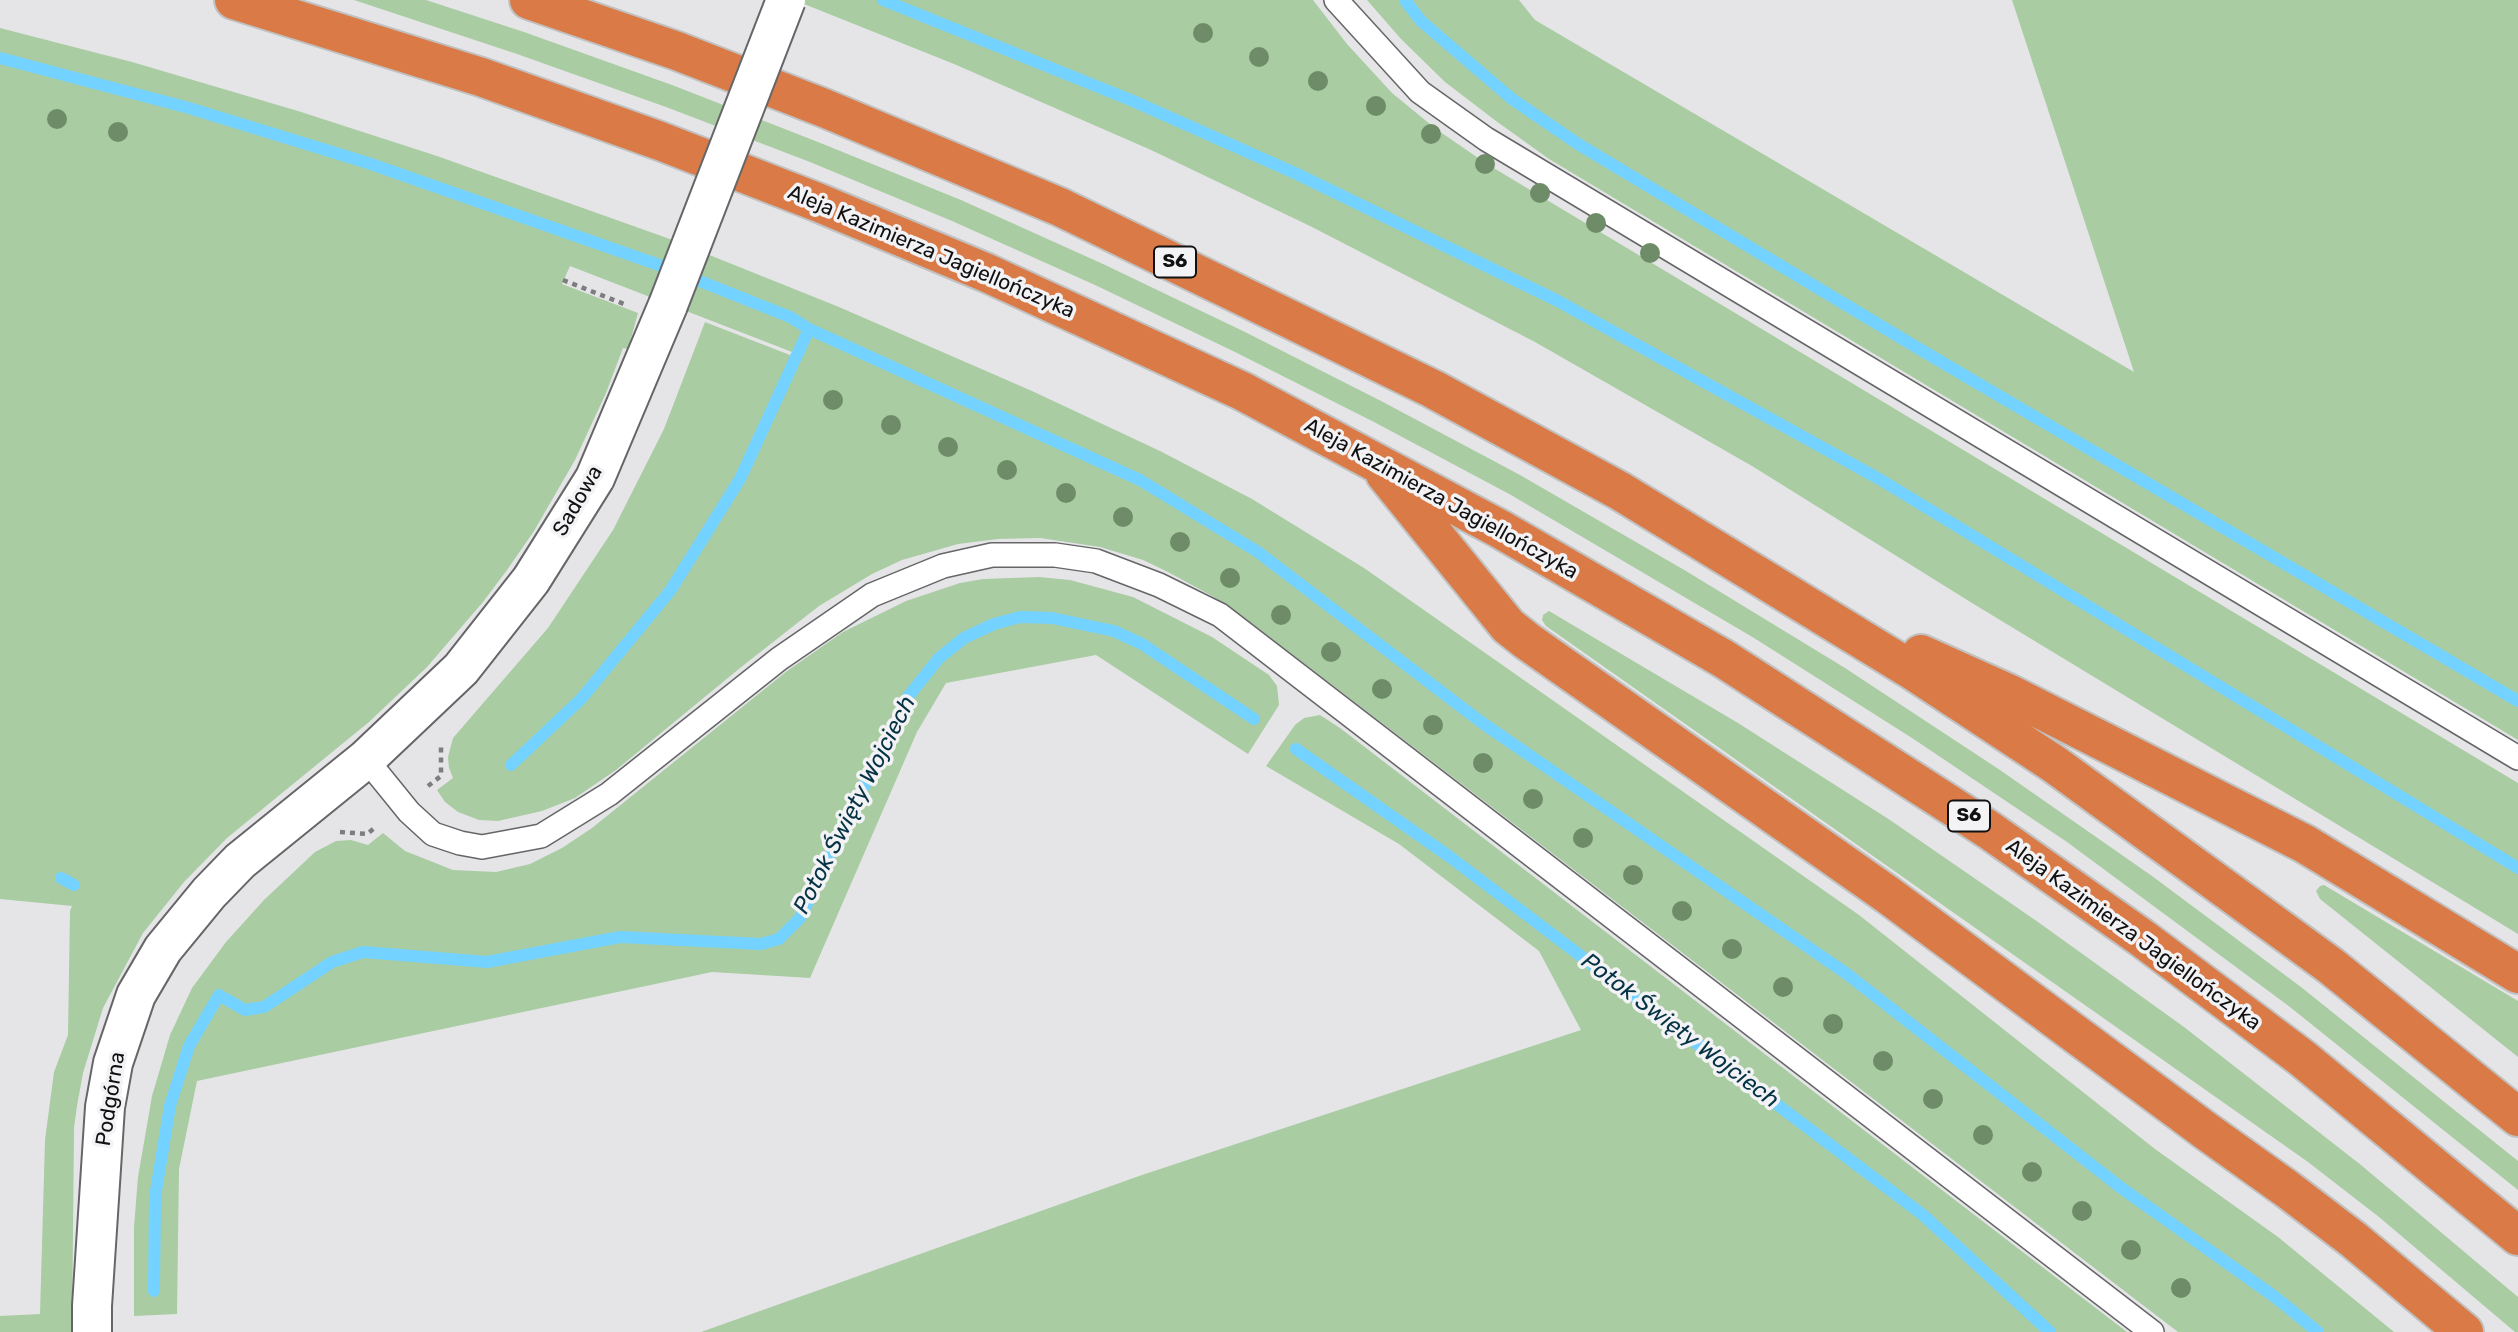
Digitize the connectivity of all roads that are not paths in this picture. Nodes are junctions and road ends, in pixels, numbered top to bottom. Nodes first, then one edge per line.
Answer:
1 (234, 0) edge
2 (529, 0) edge
3 (786, 0) edge
4 (1336, 0) edge
5 (1375, 461) junction
6 (1789, 593) junction
7 (2518, 758) edge
8 (366, 759) junction
9 (209, 893) joint
10 (2518, 974) edge
11 (2518, 1117) edge
12 (2518, 1236) edge
13 (92, 1332) edge
14 (2152, 1332) edge
15 (2463, 1332) edge

1 - 5 highway, Aleja Kazimierza Jagiellończyka / S6
2 - 6 highway, S6
3 - 8 street, Sadowa, bridge
4 - 7 lane
5 - 12 highway, Aleja Kazimierza Jagiellończyka / S6
5 - 15 highway
6 - 10 highway
6 - 11 highway, S6
8 - 9 street, Sadowa
8 - 14 lane
9 - 13 street, Podgórna

